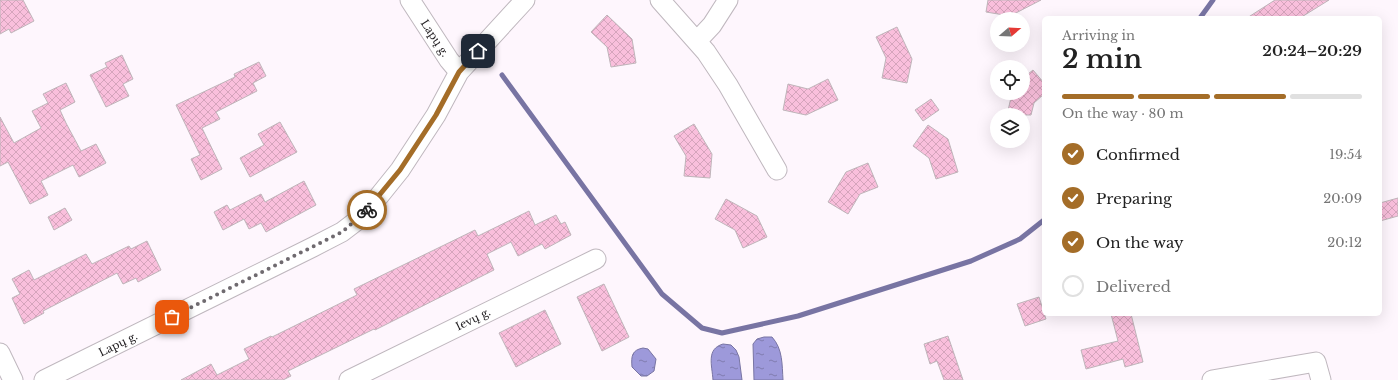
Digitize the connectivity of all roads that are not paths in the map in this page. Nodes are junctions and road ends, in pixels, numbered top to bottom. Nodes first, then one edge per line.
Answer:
1 (410, 0) edge
2 (524, 0) edge
3 (660, 0) edge
4 (728, 0) edge
5 (697, 40) junction
6 (459, 72) junction
7 (777, 170) dead end
8 (596, 259) dead end
9 (0, 353) edge
10 (14, 380) edge
11 (44, 380) edge
12 (349, 380) edge
13 (1212, 380) edge
14 (1321, 380) edge

1 - 6 street, Lapų g.
2 - 6 street
3 - 5 street
4 - 5 street
5 - 7 street
6 - 11 street, Lapų g.
8 - 12 street, Ievų g.
9 - 10 street
13 - 14 street

